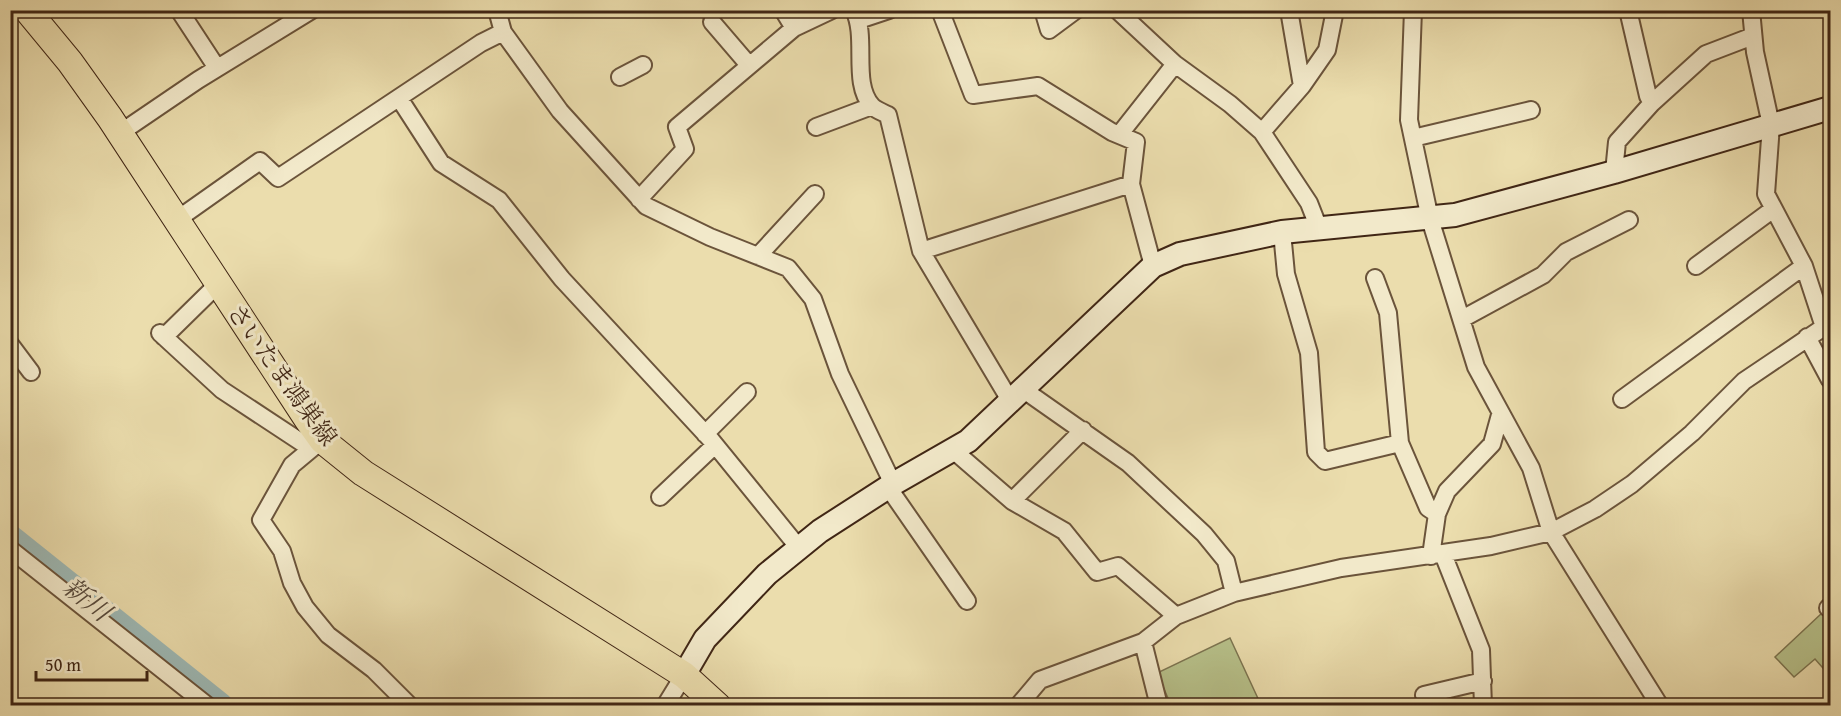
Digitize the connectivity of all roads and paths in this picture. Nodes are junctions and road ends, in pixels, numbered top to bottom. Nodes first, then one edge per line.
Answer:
1 (27, 10) edge
2 (179, 10) edge
3 (312, 10) edge
4 (496, 10) edge
5 (783, 10) edge
6 (832, 10) edge
7 (889, 10) edge
8 (940, 10) edge
9 (1043, 10) edge
10 (1076, 10) edge
11 (1118, 10) edge
12 (1289, 10) edge
13 (1335, 10) edge
14 (1413, 10) edge
15 (1628, 10) edge
16 (1751, 10) edge
17 (856, 15) edge
18 (712, 22) dead end
19 (794, 28) junction
20 (503, 32) junction
21 (1753, 36) junction
22 (748, 64) junction
23 (1175, 64) junction
24 (643, 65) dead end
25 (217, 68) junction
26 (620, 77) dead end
27 (1302, 86) junction
28 (399, 98) junction
29 (1652, 103) junction
30 (872, 106) junction
31 (1830, 108) edge
32 (1530, 110) dead end
33 (1771, 125) junction
34 (816, 127) dead end
35 (1262, 132) junction
36 (120, 133) junction
37 (1119, 135) junction
38 (1413, 138) junction
39 (1614, 172) junction
40 (1131, 184) junction
41 (816, 194) dead end
42 (639, 199) junction
43 (1772, 210) junction
44 (1430, 219) junction
45 (1629, 220) dead end
46 (175, 221) junction
47 (1318, 226) junction
48 (1282, 232) junction
49 (921, 251) junction
50 (758, 256) junction
51 (1153, 266) junction
52 (1696, 266) dead end
53 (1804, 266) junction
54 (1375, 278) dead end
55 (218, 285) junction
56 (1462, 319) junction
57 (1827, 325) edge
58 (1807, 337) junction
59 (10, 344) edge
60 (31, 372) dead end
61 (1830, 380) edge
62 (747, 392) dead end
63 (1018, 396) junction
64 (1622, 399) dead end
65 (1500, 415) junction
66 (1083, 430) junction
67 (710, 439) junction
68 (1400, 443) junction
69 (316, 444) junction
70 (953, 450) junction
71 (890, 485) junction
72 (660, 498) dead end
73 (1012, 501) junction
74 (1437, 514) junction
75 (1551, 532) junction
76 (799, 548) junction
77 (10, 549) edge
78 (1437, 555) junction
79 (1234, 593) junction
80 (967, 601) dead end
81 (1176, 616) junction
82 (1143, 642) junction
83 (684, 675) junction
84 (1483, 681) junction
85 (1424, 695) dead end
86 (405, 704) edge
87 (208, 705) edge
88 (665, 705) edge
89 (718, 705) edge
90 (1018, 705) edge
91 (1159, 705) edge
92 (1483, 705) edge
93 (1660, 705) edge

1 - 36 main road, さいたま鴻巣線
2 - 25 street
3 - 25 street
4 - 20 street
5 - 19 street
6 - 19 street
7 - 17 street
8 - 37 street
9 - 10 street
11 - 23 street
12 - 27 street
13 - 27 street
14 - 38 street
15 - 29 street
16 - 21 street
17 - 30 street
18 - 22 street
19 - 22 street
20 - 28 street
20 - 42 street
21 - 29 street
21 - 33 street
22 - 42 street
23 - 35 street
23 - 37 street
24 - 26 street
25 - 36 street
27 - 35 street
28 - 46 street
28 - 67 street
29 - 39 street
30 - 34 street
30 - 49 street
31 - 33 street
32 - 38 street
33 - 39 street
33 - 43 street
35 - 47 street
36 - 46 main road, さいたま鴻巣線
37 - 40 street
38 - 44 street
39 - 44 street
40 - 49 street
40 - 51 street
41 - 50 street
42 - 50 street
43 - 52 street
43 - 53 street
44 - 47 street
44 - 56 street
45 - 56 street
46 - 55 main road, さいたま鴻巣線
47 - 48 street
48 - 51 street
48 - 68 street
49 - 63 street
50 - 71 street
51 - 63 street
53 - 57 street
53 - 64 street
54 - 68 street
55 - 69 main road, さいたま鴻巣線
55 - 69 street
56 - 65 street
57 - 58 street
58 - 61 street
58 - 75 street
59 - 60 street
62 - 67 street
63 - 66 street
63 - 70 street
65 - 74 street
65 - 75 street
66 - 73 street
66 - 79 street
67 - 72 street
67 - 76 street
68 - 74 street
69 - 83 main road, さいたま鴻巣線
69 - 86 street
70 - 71 street
70 - 73 street
71 - 76 street
71 - 80 street
73 - 81 street
74 - 78 street
75 - 78 street
75 - 93 street
76 - 83 street
77 - 87 street
78 - 79 street
78 - 84 street
79 - 81 street
81 - 82 street
82 - 90 street
82 - 91 street
83 - 88 street
83 - 89 main road, さいたま鴻巣線
84 - 85 street
84 - 92 street

